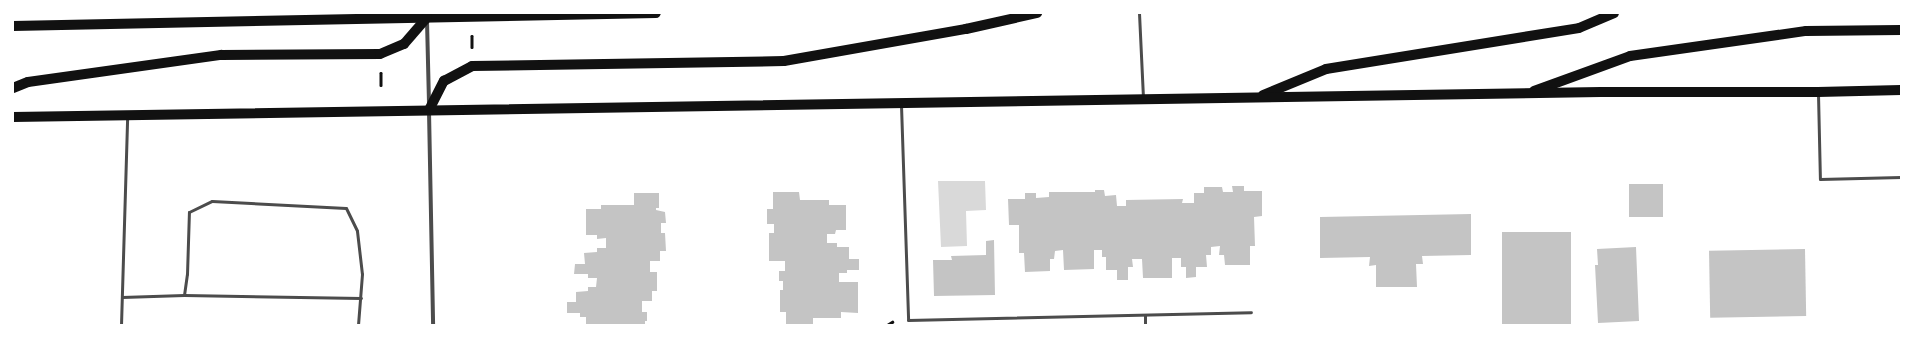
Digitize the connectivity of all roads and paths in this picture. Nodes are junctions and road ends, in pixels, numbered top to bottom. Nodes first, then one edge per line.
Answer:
1 (656, 13) edge
2 (1037, 13) edge
3 (1139, 13) edge
4 (1614, 13) edge
5 (426, 16) edge
6 (13, 26) edge
7 (1901, 30) edge
8 (472, 34) dead end
9 (472, 51) dead end
10 (381, 69) dead end
11 (381, 85) dead end
12 (13, 88) edge
13 (1901, 90) edge
14 (1818, 92) junction
15 (1526, 93) junction
16 (1258, 98) junction
17 (1143, 99) junction
18 (901, 103) junction
19 (429, 110) junction
20 (128, 115) junction
21 (13, 116) edge
22 (1901, 177) edge
23 (184, 295) junction
24 (122, 297) junction
25 (361, 298) junction
26 (1251, 312) dead end
27 (1145, 315) junction
28 (121, 325) edge
29 (358, 325) edge
30 (434, 325) edge
31 (1145, 325) edge

1 - 5 main road
2 - 19 main road
3 - 17 lane
4 - 16 main road
5 - 6 main road
5 - 12 main road
5 - 19 street
7 - 15 main road
8 - 9 path
10 - 11 path
13 - 14 main road
14 - 15 main road
14 - 22 lane
15 - 16 main road
16 - 17 main road
17 - 18 main road
18 - 19 main road
18 - 27 lane
19 - 20 main road
19 - 30 street
20 - 21 main road
20 - 24 lane
23 - 24 lane
23 - 25 lane
23 - 25 lane
24 - 28 lane
25 - 29 lane
26 - 27 lane
27 - 31 lane

